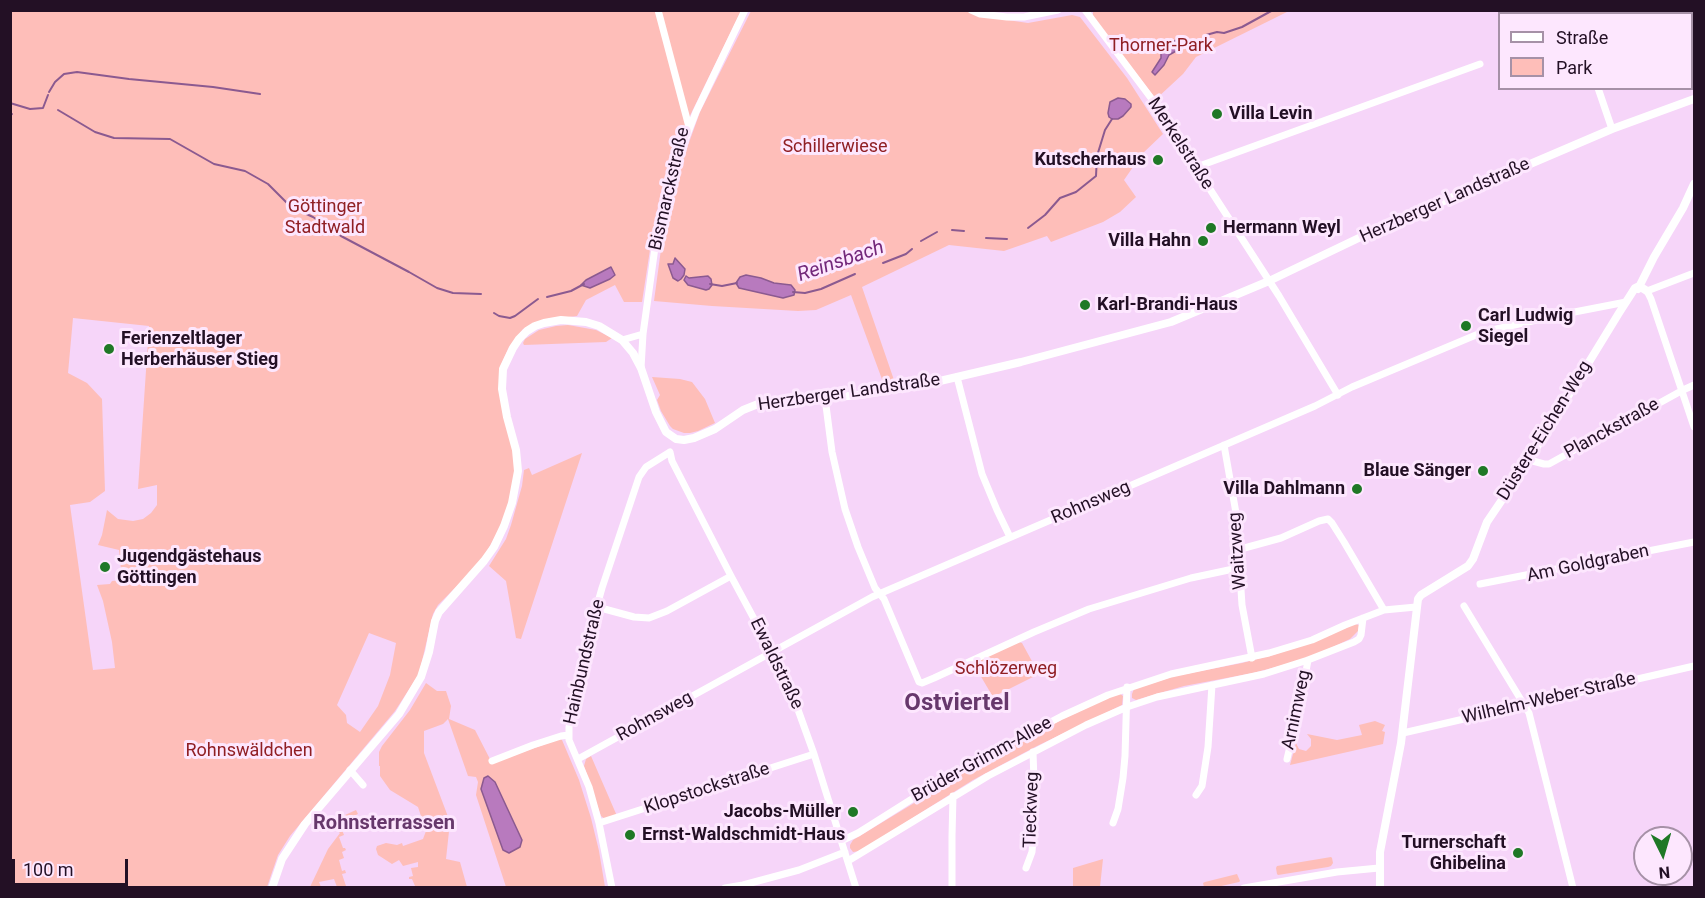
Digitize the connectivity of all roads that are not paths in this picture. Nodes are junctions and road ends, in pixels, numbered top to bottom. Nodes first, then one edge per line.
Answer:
1 (658, 10) edge
2 (745, 10) edge
3 (971, 10) edge
4 (1058, 10) edge
5 (1085, 10) edge
6 (1480, 64) dead end
7 (1600, 90) edge
8 (1695, 99) edge
9 (689, 127) junction
10 (1612, 129) junction
11 (1194, 166) junction
12 (1695, 184) edge
13 (1695, 273) edge
14 (1269, 281) junction
15 (1639, 285) junction
16 (1647, 291) junction
17 (1626, 302) junction
18 (644, 334) junction
19 (622, 340) junction
20 (641, 368) junction
21 (957, 377) junction
22 (1695, 385) edge
23 (1683, 390) junction
24 (1338, 395) junction
25 (825, 398) junction
26 (1695, 427) edge
27 (675, 439) junction
28 (1224, 445) junction
29 (670, 452) junction
30 (1529, 460) junction
31 (1010, 537) junction
32 (1695, 542) edge
33 (1237, 550) junction
34 (1238, 568) junction
35 (730, 576) junction
36 (1480, 584) dead end
37 (880, 594) junction
38 (1464, 606) dead end
39 (597, 607) junction
40 (1416, 607) junction
41 (1384, 610) junction
42 (1363, 618) junction
43 (773, 652) junction
44 (1252, 657) junction
45 (1308, 660) junction
46 (1695, 666) edge
47 (1212, 684) junction
48 (1127, 687) junction
49 (1524, 705) junction
50 (1127, 707) junction
51 (1403, 733) junction
52 (569, 735) junction
53 (1033, 752) junction
54 (814, 754) junction
55 (578, 759) junction
56 (1287, 759) dead end
57 (492, 761) dead end
58 (350, 770) junction
59 (363, 785) dead end
60 (1196, 795) dead end
61 (953, 796) junction
62 (599, 823) junction
63 (1113, 823) dead end
64 (841, 841) junction
65 (845, 852) junction
66 (848, 861) junction
67 (1026, 868) dead end
68 (1379, 868) junction
69 (1285, 884) edge
70 (743, 886) edge
71 (272, 888) edge
72 (612, 888) edge
73 (725, 888) edge
74 (856, 888) edge
75 (952, 888) edge
76 (1244, 888) edge
77 (1380, 888) edge
78 (1573, 888) edge

1 - 9 street, Bismarckstraße
2 - 9 street
3 - 4 street
5 - 11 street, Merkelstraße
6 - 11 street
7 - 10 street
8 - 10 street, Herzberger Landstraße
9 - 18 street, Bismarckstraße
10 - 14 street, Herzberger Landstraße
11 - 14 street, Merkelstraße
12 - 15 street, Düstere-Eichen-Weg
13 - 16 street
14 - 21 street, Herzberger Landstraße
14 - 24 street, Merkelstraße
15 - 16 street
15 - 17 street, Düstere-Eichen-Weg
16 - 23 street
17 - 24 street, Rohnsweg
17 - 30 street, Düstere-Eichen-Weg
18 - 19 street
18 - 20 street, Bismarckstraße
19 - 20 street
19 - 58 street
20 - 27 street
21 - 25 street, Herzberger Landstraße
21 - 31 street
22 - 23 street, Planckstraße
23 - 26 street
23 - 30 street, Planckstraße
24 - 28 street, Rohnsweg
25 - 27 street, Herzberger Landstraße
25 - 37 street
27 - 29 street
28 - 31 street, Rohnsweg
28 - 33 street, Waitzweg
29 - 35 street, Ewaldstraße
29 - 39 street, Hainbundstraße
30 - 40 street, Düstere-Eichen-Weg
31 - 37 street, Rohnsweg
32 - 36 street, Am Goldgraben
33 - 34 street, Waitzweg
33 - 41 street
34 - 37 street
34 - 44 street, Waitzweg
35 - 39 street
35 - 43 street, Ewaldstraße
37 - 43 street, Rohnsweg
38 - 49 street
39 - 52 street, Hainbundstraße
40 - 41 street, Brüder-Grimm-Allee
40 - 51 street
41 - 42 street, Brüder-Grimm-Allee
42 - 44 street, Brüder-Grimm-Allee
42 - 45 street, Brüder-Grimm-Allee
43 - 54 street, Ewaldstraße
43 - 55 street, Rohnsweg
44 - 48 street, Brüder-Grimm-Allee
45 - 47 street, Brüder-Grimm-Allee
45 - 56 street, Arnimweg
46 - 49 street, Wilhelm-Weber-Straße
47 - 50 street, Brüder-Grimm-Allee
47 - 60 street
48 - 50 street
48 - 64 street, Brüder-Grimm-Allee
49 - 51 street, Wilhelm-Weber-Straße
49 - 78 street
50 - 53 street, Brüder-Grimm-Allee
50 - 63 street
51 - 68 street
52 - 55 street, Hainbundstraße
52 - 57 street
53 - 61 street, Brüder-Grimm-Allee
53 - 67 street, Tieckweg
54 - 62 street, Klopstockstraße
54 - 64 street, Ewaldstraße
55 - 62 street, Hainbundstraße
58 - 59 street
58 - 71 street
61 - 66 street, Brüder-Grimm-Allee
61 - 75 street
62 - 72 street, Hainbundstraße
64 - 65 street, Ewaldstraße
65 - 66 street, Ewaldstraße
65 - 70 street
66 - 74 street, Ewaldstraße
68 - 69 street
68 - 77 street
69 - 76 street
70 - 73 street

